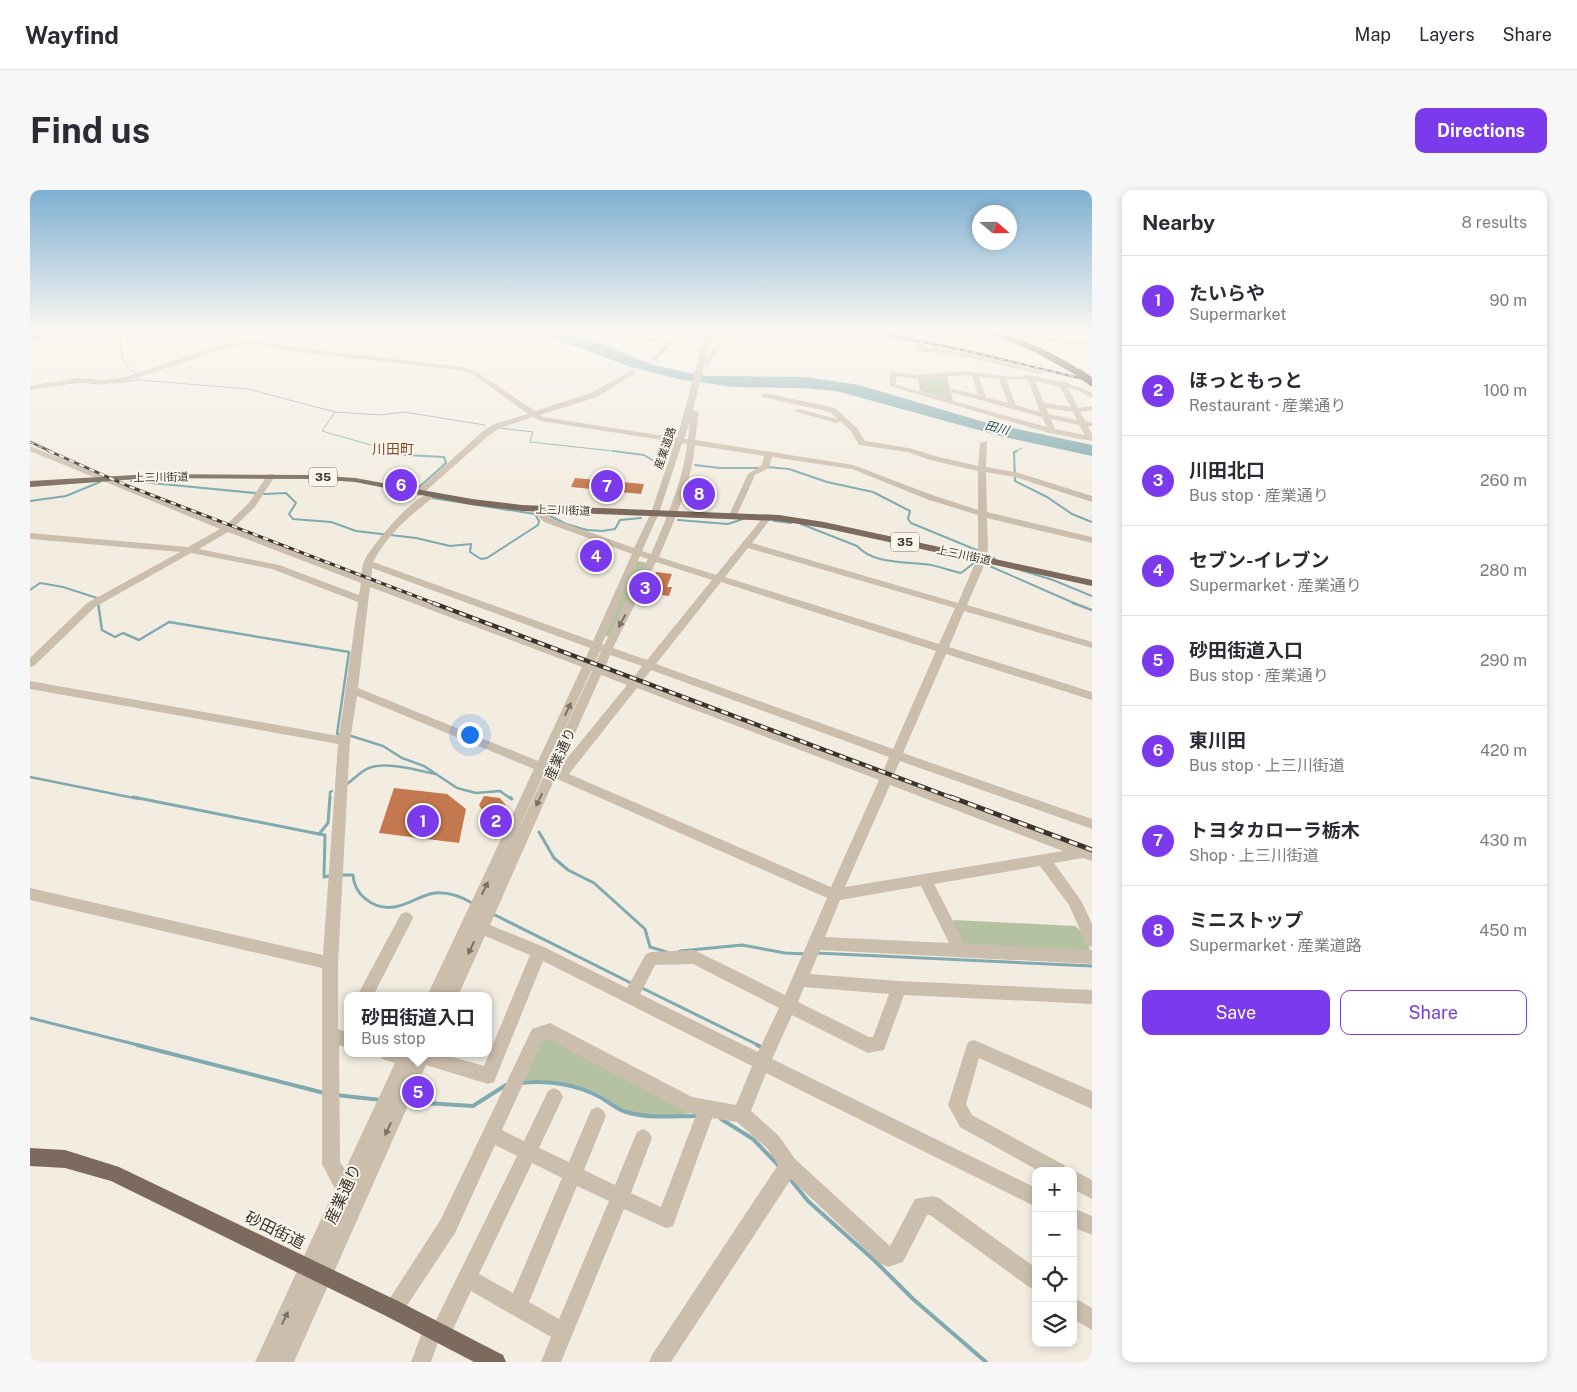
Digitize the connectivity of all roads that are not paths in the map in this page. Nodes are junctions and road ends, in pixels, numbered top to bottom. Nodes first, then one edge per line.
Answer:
1 (698, 386) joint
2 (494, 387) edge
3 (608, 387) edge
4 (895, 387) edge
5 (917, 387) edge
6 (951, 387) edge
7 (979, 387) edge
8 (1005, 387) edge
9 (1034, 387) edge
10 (1063, 387) edge
11 (1070, 387) edge
12 (953, 391) junction
13 (918, 393) junction
14 (764, 395) dead end
15 (1092, 396) edge
16 (983, 399) junction
17 (956, 404) junction
18 (1042, 405) junction
19 (1013, 407) junction
20 (1092, 408) edge
21 (1076, 410) junction
22 (798, 411) dead end
23 (532, 414) junction
24 (1044, 415) junction
25 (840, 420) junction
26 (1088, 424) edge
27 (815, 425) dead end
28 (1052, 431) junction
29 (1091, 438) edge
30 (680, 440) junction
31 (692, 442) junction
32 (984, 443) dead end
33 (30, 448) edge
34 (769, 453) junction
35 (982, 469) junction
36 (271, 476) junction
37 (101, 478) junction
38 (30, 484) edge
39 (425, 494) junction
40 (1092, 499) edge
41 (542, 510) junction
42 (655, 513) junction
43 (671, 513) junction
44 (983, 514) junction
45 (733, 515) junction
46 (768, 517) junction
47 (227, 529) junction
48 (30, 536) edge
49 (1092, 540) edge
50 (746, 544) junction
51 (192, 550) junction
52 (637, 553) junction
53 (653, 558) junction
54 (982, 559) junction
55 (368, 563) junction
56 (719, 579) junction
57 (365, 582) junction
58 (1092, 583) edge
59 (363, 600) junction
60 (961, 607) junction
61 (1092, 644) edge
62 (602, 648) junction
63 (943, 649) junction
64 (30, 664) edge
65 (649, 665) junction
66 (593, 668) junction
67 (635, 683) junction
68 (30, 685) edge
69 (352, 690) junction
70 (1092, 696) edge
71 (344, 741) junction
72 (897, 755) junction
73 (551, 772) junction
74 (887, 779) junction
75 (1092, 824) edge
76 (1089, 853) edge
77 (1044, 860) junction
78 (925, 880) junction
79 (30, 894) edge
80 (835, 895) junction
81 (406, 918) dead end
82 (475, 926) junction
83 (1092, 941) edge
84 (815, 943) junction
85 (960, 950) junction
86 (539, 952) junction
87 (1092, 957) edge
88 (330, 963) junction
89 (800, 980) junction
90 (899, 988) junction
91 (367, 992) edge
92 (437, 992) edge
93 (451, 992) edge
94 (630, 997) junction
95 (1092, 997) edge
96 (788, 1005) junction
97 (342, 1035) edge
98 (414, 1057) edge
99 (415, 1057) edge
100 (419, 1057) edge
101 (762, 1062) junction
102 (554, 1097) dead end
103 (1092, 1100) edge
104 (707, 1108) junction
105 (740, 1114) junction
106 (597, 1116) dead end
107 (491, 1134) junction
108 (643, 1138) dead end
109 (528, 1152) junction
110 (30, 1157) edge
111 (790, 1165) junction
112 (1051, 1167) edge
113 (573, 1174) junction
114 (1077, 1181) edge
115 (346, 1188) junction
116 (1092, 1190) edge
117 (1032, 1196) edge
118 (620, 1197) junction
119 (1077, 1219) edge
120 (1092, 1226) edge
121 (315, 1272) junction
122 (1032, 1277) edge
123 (468, 1278) junction
124 (517, 1307) junction
125 (394, 1309) junction
126 (1077, 1309) edge
127 (1092, 1320) edge
128 (437, 1331) junction
129 (563, 1333) junction
130 (493, 1361) edge
131 (265, 1362) edge
132 (283, 1362) edge
133 (421, 1362) edge
134 (551, 1362) edge
135 (659, 1362) edge

1 - 30 street, 産業道路
1 - 31 street, 産業道路
2 - 23 street
3 - 23 street
4 - 13 street
5 - 13 street
6 - 12 street
7 - 16 street
8 - 19 street
9 - 18 street
10 - 21 street
11 - 15 street
12 - 16 street
12 - 17 street
13 - 17 street
14 - 25 street
16 - 19 street
17 - 28 street
18 - 21 street
18 - 24 street
19 - 24 street
20 - 21 street
21 - 26 street
22 - 25 street
23 - 30 street
23 - 39 street
24 - 26 street
24 - 28 street
25 - 27 street
25 - 35 street
26 - 29 street
28 - 29 street
30 - 31 street
30 - 42 street, 産業道路
31 - 34 street
31 - 43 street, 産業道路
32 - 35 street
33 - 37 street
34 - 44 street
34 - 45 street
35 - 40 street
35 - 44 street
36 - 37 main road, 上三川街道 / 35
36 - 39 main road, 上三川街道 / 35
36 - 47 street
37 - 38 main road, 上三川街道 / 35
37 - 47 street
39 - 41 main road, 上三川街道 / 35
39 - 55 street
41 - 42 main road, 上三川街道 / 35
41 - 52 street
42 - 43 main road, 上三川街道 / 35
42 - 52 street, 産業通り
43 - 45 main road, 上三川街道 / 35
43 - 53 street, 産業通り
44 - 49 street
44 - 54 street
45 - 46 main road, 上三川街道 / 35
46 - 50 street
46 - 54 main road, 上三川街道 / 35
47 - 51 street
47 - 57 street
48 - 51 street
50 - 56 street
50 - 60 street
51 - 59 street
51 - 64 street
52 - 53 street
52 - 62 street, 産業通り
53 - 56 street
53 -> 62 street, 産業通り
54 - 58 main road, 上三川街道 / 35
54 - 60 street
55 - 57 street
55 - 62 street
56 - 63 street
56 - 65 street
57 - 59 street
57 - 66 street
59 - 69 street
60 - 61 street
60 - 63 street
62 - 65 street
62 - 66 street, 産業通り
63 - 70 street
63 - 72 street
65 - 67 street
65 - 72 street
66 - 67 street
66 - 73 street, 産業通り
67 - 73 street
67 - 74 street
68 - 71 street
69 - 71 street
69 - 73 street
71 - 88 street
72 - 74 street
72 - 75 street
73 - 80 street
73 - 82 street, 産業通り
74 - 76 street
74 - 80 street
76 - 77 street
77 - 78 street
77 - 83 street
78 - 80 street
78 - 85 street
79 - 88 street
80 - 84 street
81 - 91 street
82 - 86 street
82 - 92 street, 産業通り
82 -> 93 street, 産業通り
84 - 85 street
84 - 89 street
85 - 87 street
86 - 94 street
86 - 100 street
88 - 97 street
89 - 90 street
89 - 96 street
90 - 95 street
90 - 96 street
94 - 96 street
94 - 101 street
96 - 101 street
97 - 115 street
98 - 115 street, 産業通り
99 -> 121 street, 産業通り
101 - 105 street
101 - 117 street
102 - 109 street
103 - 112 street
104 - 105 street
104 - 107 street
104 - 118 street
105 - 111 street
106 - 113 street
107 - 109 street
107 - 125 street
108 - 118 street
109 - 113 street
109 - 123 street
110 - 121 main road, 砂田街道
111 - 122 street
111 - 135 street
113 - 118 street
113 - 124 street
114 - 116 street
115 - 121 street, 産業通り
118 - 129 street
119 - 120 street
121 - 125 main road, 砂田街道
131 -> 121 street, 産業通り
121 - 132 street, 産業通り
123 - 124 street
123 - 128 street
124 - 129 street
125 - 128 main road, 砂田街道
126 - 127 street
128 - 130 main road, 砂田街道
128 - 133 street
129 - 134 street

